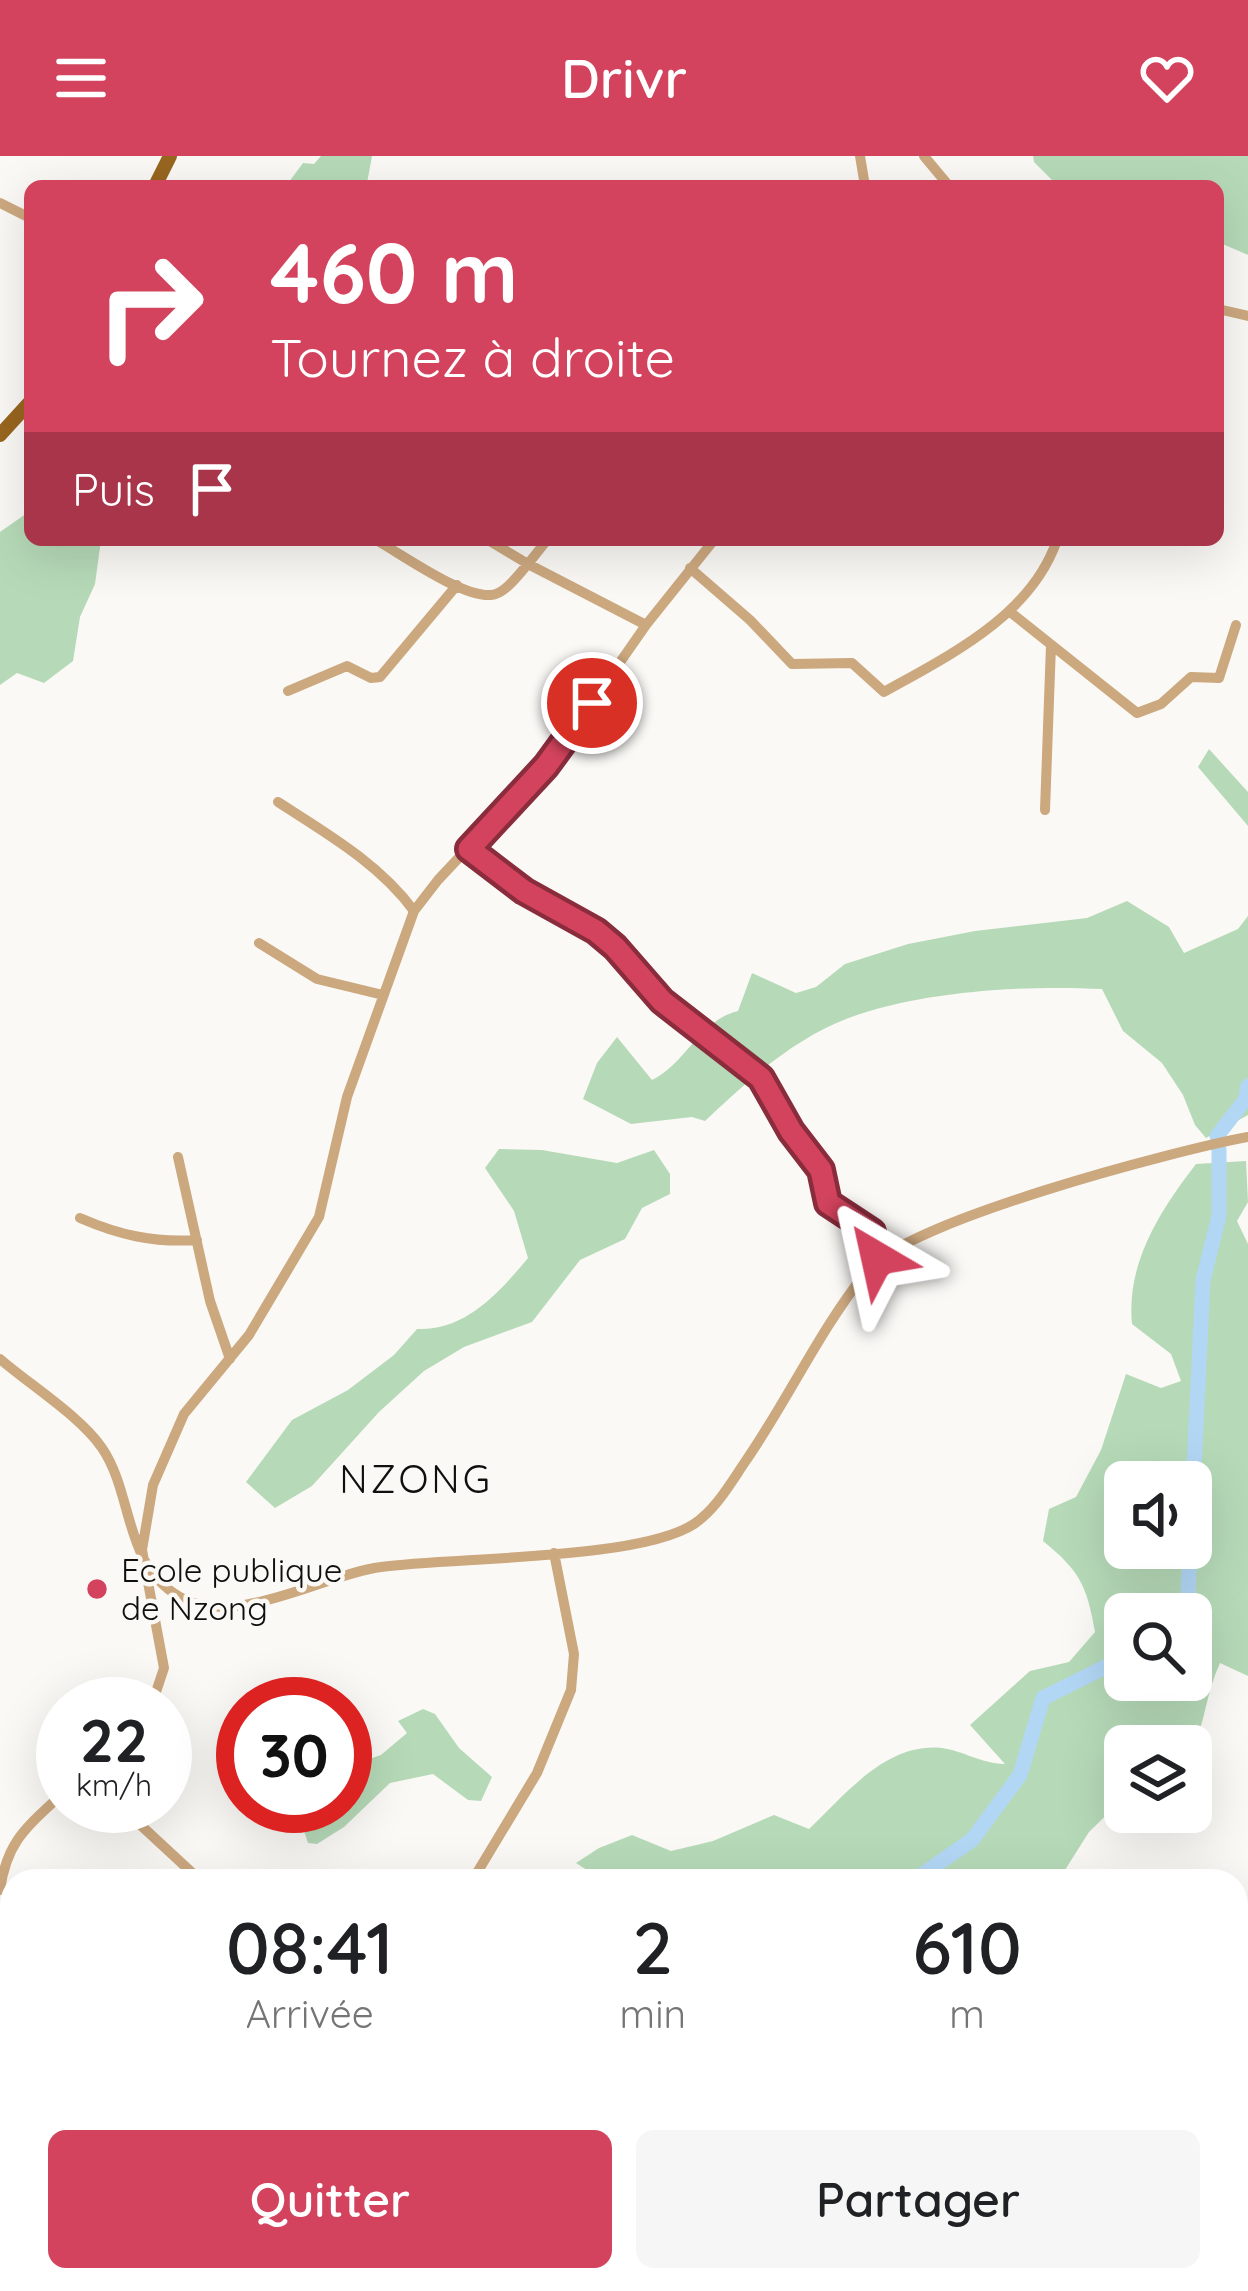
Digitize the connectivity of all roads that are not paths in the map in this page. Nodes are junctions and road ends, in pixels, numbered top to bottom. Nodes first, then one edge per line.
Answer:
1 (924, 156) edge
2 (944, 180) edge
3 (24, 408) edge
4 (0, 435) edge
5 (387, 546) edge
6 (498, 546) edge
7 (542, 546) edge
8 (709, 546) edge
9 (1054, 546) edge
10 (528, 564) junction
11 (690, 568) junction
12 (457, 585) junction
13 (1010, 611) junction
14 (646, 625) junction
15 (1236, 625) dead end
16 (1051, 645) junction
17 (288, 692) dead end
18 (278, 802) dead end
19 (1045, 810) dead end
20 (469, 849) junction
21 (414, 910) junction
22 (259, 943) dead end
23 (383, 995) junction
24 (1248, 1137) edge
25 (178, 1157) dead end
26 (80, 1218) dead end
27 (197, 1240) junction
28 (877, 1258) junction
29 (0, 1359) edge
30 (230, 1359) junction
31 (554, 1553) junction
32 (142, 1559) junction
33 (161, 1677) edge
34 (36, 1817) edge
35 (149, 1833) edge
36 (0, 1837) edge
37 (10, 1849) junction
38 (5, 1869) edge
39 (188, 1869) edge
40 (479, 1869) edge

1 - 2 street
3 - 4 main road
5 - 12 street
6 - 10 street
7 - 10 street
8 - 11 street
9 - 13 street
10 - 12 street
10 - 14 street
11 - 13 street
11 - 14 street
12 - 17 street
13 - 16 street
14 - 20 street
15 - 16 street
16 - 19 street
18 - 21 street
20 - 21 street
20 - 28 street
21 - 23 street
22 - 23 street
23 - 30 street
24 - 28 street
25 - 27 street
26 - 27 street
27 - 30 street
28 - 31 street
29 - 32 street
30 - 32 street
31 - 32 street
31 - 40 street
32 - 33 street
34 - 37 street
35 - 39 street
36 - 37 street
37 - 38 street

